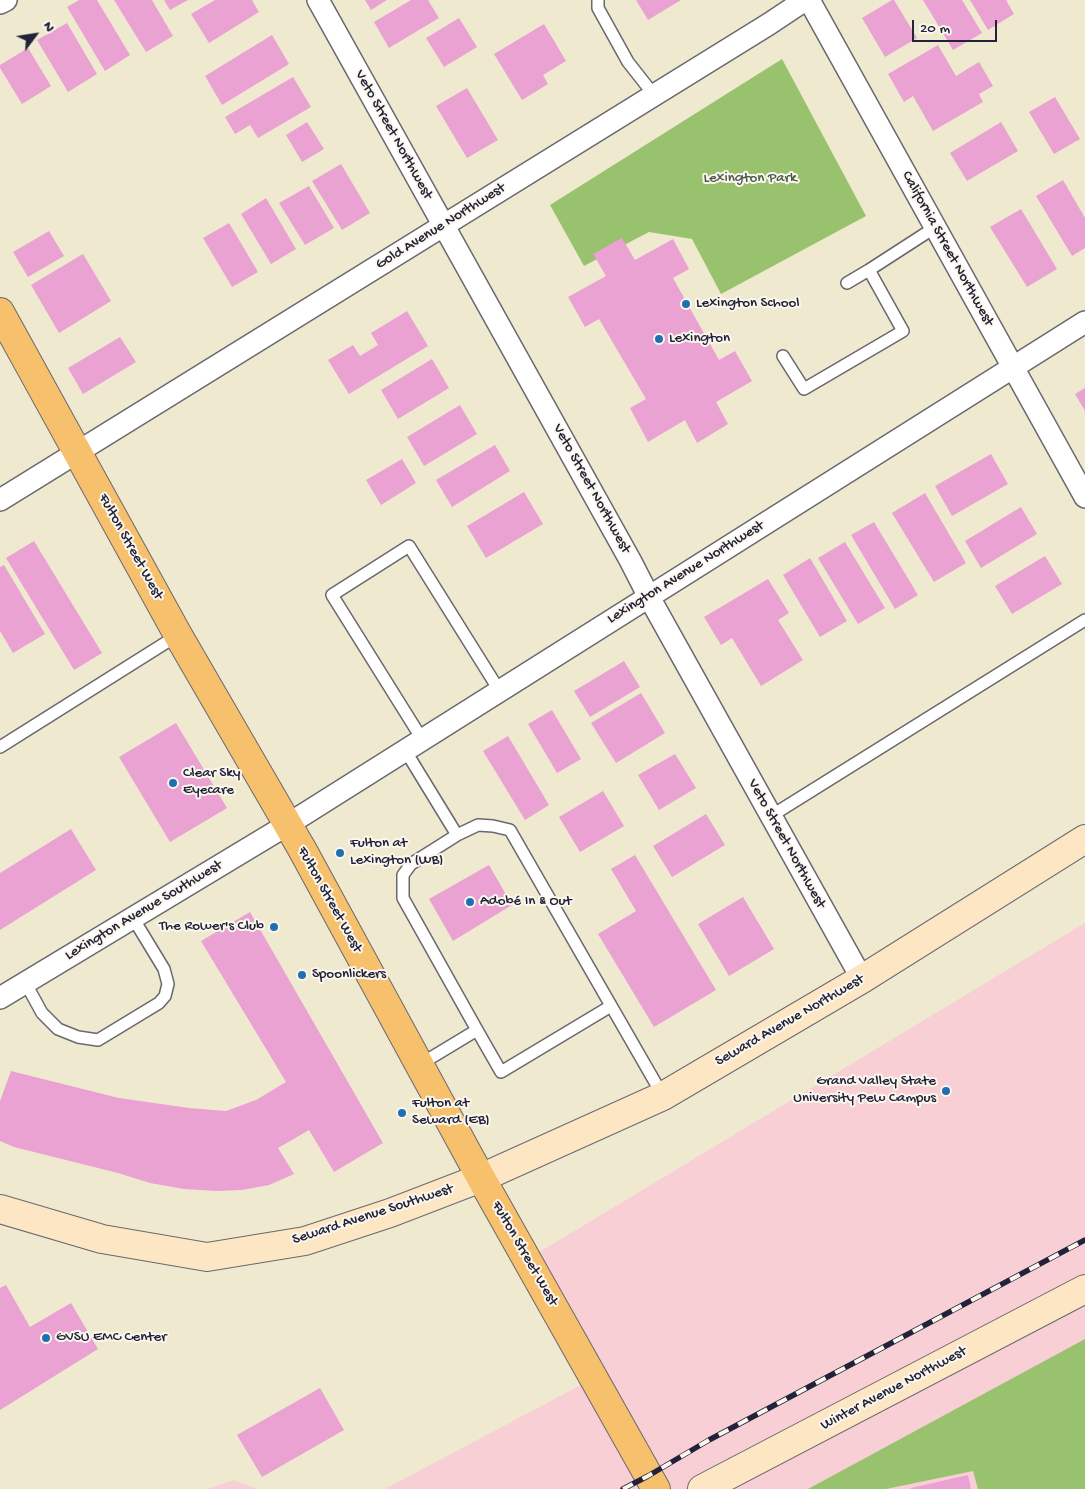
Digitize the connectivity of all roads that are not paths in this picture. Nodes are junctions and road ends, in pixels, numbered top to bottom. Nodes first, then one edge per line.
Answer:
1 (6, 0) edge
2 (318, 0) edge
3 (598, 0) edge
4 (805, 0) edge
5 (809, 0) edge
6 (0, 3) edge
7 (654, 95) junction
8 (444, 226) junction
9 (934, 228) junction
10 (869, 270) junction
11 (847, 283) dead end
12 (0, 312) edge
13 (1085, 322) edge
14 (783, 356) dead end
15 (1012, 367) junction
16 (77, 451) junction
17 (1085, 497) edge
18 (0, 500) edge
19 (649, 597) junction
20 (1085, 620) edge
21 (178, 635) junction
22 (499, 690) junction
23 (414, 745) junction
24 (0, 747) edge
25 (771, 816) junction
26 (287, 825) junction
27 (456, 835) junction
28 (1085, 839) edge
29 (133, 918) junction
30 (862, 979) junction
31 (25, 982) junction
32 (0, 998) edge
33 (611, 1006) junction
34 (476, 1030) junction
35 (419, 1065) junction
36 (662, 1096) junction
37 (481, 1178) junction
38 (0, 1209) edge
39 (1085, 1288) edge
40 (656, 1489) edge
41 (702, 1489) edge

1 - 6 street
2 - 8 street, Veto Street Northwest
3 - 7 lane
4 - 7 street, Gold Avenue Northwest
5 - 9 street, California Street Northwest
7 - 8 street, Gold Avenue Northwest
8 - 16 street, Gold Avenue Northwest
8 - 19 street, Veto Street Northwest
9 - 10 lane
9 - 15 street, California Street Northwest
10 - 11 lane
10 - 14 lane
12 - 16 main road, Fulton Street West
13 - 15 street, Lexington Avenue Northwest
15 - 17 street, California Street Northwest
15 - 19 street, Lexington Avenue Northwest
16 - 18 street, Gold Avenue Northwest
16 - 21 main road, Fulton Street West
19 - 22 street, Lexington Avenue Northwest
19 - 25 street, Veto Street Northwest
20 - 25 lane
21 - 24 lane
21 - 26 main road, Fulton Street West
22 - 23 street, Lexington Avenue Northwest
22 - 23 lane
23 - 26 street, Lexington Avenue Northwest
23 - 27 lane
25 - 30 street, Veto Street Northwest
26 - 29 street, Lexington Avenue Southwest
26 - 35 main road, Fulton Street West
27 - 33 lane
27 - 34 lane
28 - 30 street, Seward Avenue Northwest
29 - 31 street, Lexington Avenue Southwest
29 - 31 lane
30 - 36 street, Seward Avenue Northwest
31 - 32 street, Lexington Avenue Southwest
33 - 34 lane
33 - 36 lane
34 - 35 lane
35 - 37 main road, Fulton Street West
36 - 37 street, Seward Avenue Northwest
37 - 38 street, Seward Avenue Southwest
37 - 40 main road, Fulton Street West
39 - 41 street, Winter Avenue Northwest

